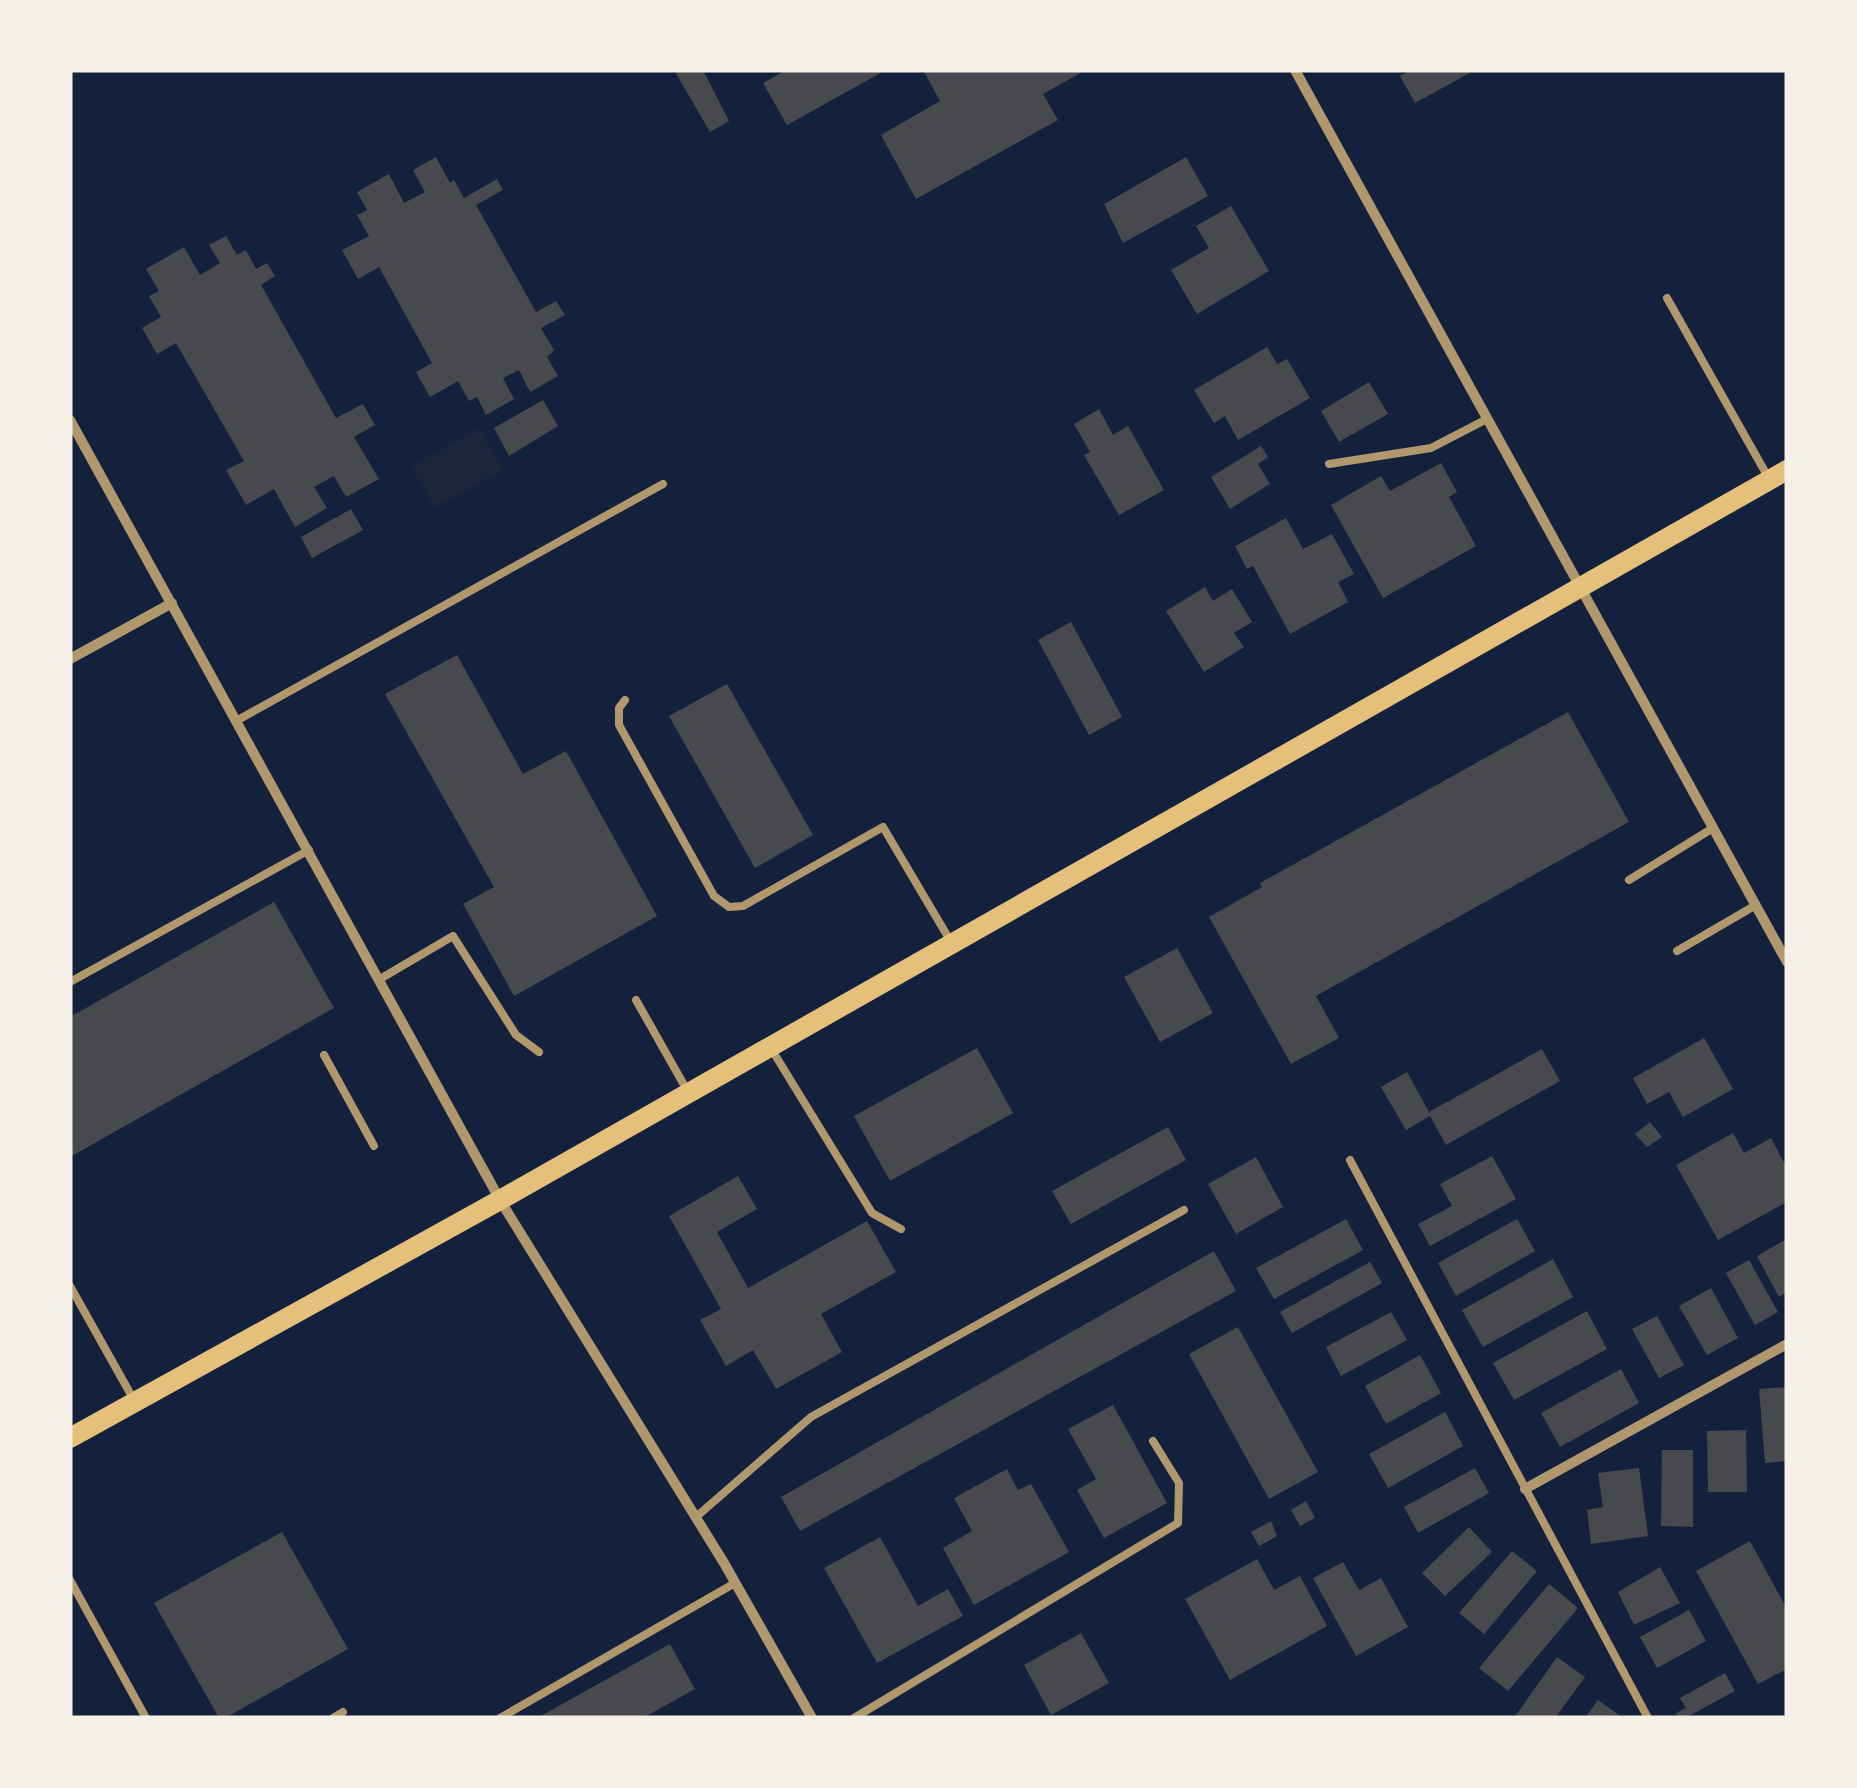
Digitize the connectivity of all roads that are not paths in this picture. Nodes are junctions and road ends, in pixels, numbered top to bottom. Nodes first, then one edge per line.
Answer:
1 (1295, 70) edge
2 (1667, 298) dead end
3 (70, 420) edge
4 (1487, 420) junction
5 (1330, 464) dead end
6 (1778, 475) edge
7 (663, 484) dead end
8 (1578, 586) junction
9 (172, 603) junction
10 (70, 659) edge
11 (624, 700) dead end
12 (236, 720) junction
13 (1713, 828) junction
14 (308, 850) junction
15 (1629, 880) dead end
16 (1756, 905) junction
17 (951, 942) junction
18 (1677, 951) dead end
19 (1787, 962) edge
20 (380, 979) junction
21 (70, 982) edge
22 (636, 1000) dead end
23 (770, 1046) junction
24 (539, 1052) dead end
25 (324, 1055) dead end
26 (688, 1092) junction
27 (374, 1146) dead end
28 (1350, 1160) dead end
29 (500, 1200) junction
30 (1184, 1210) dead end
31 (901, 1229) dead end
32 (70, 1286) edge
33 (1787, 1344) edge
34 (135, 1402) junction
35 (70, 1438) edge
36 (1154, 1441) dead end
37 (1525, 1489) junction
38 (696, 1518) junction
39 (70, 1580) edge
40 (735, 1584) junction
41 (343, 1712) dead end
42 (146, 1718) edge
43 (333, 1718) edge
44 (500, 1718) edge
45 (812, 1718) edge
46 (854, 1718) edge
47 (1648, 1718) edge

1 - 4 street
2 - 6 lane
3 - 9 street
4 - 5 lane
4 - 8 street
6 - 8 main road
7 - 12 lane
8 - 13 street
8 - 17 main road
9 - 10 street
9 - 12 street
11 - 17 lane
12 - 14 street
13 - 15 lane
13 - 16 street
14 - 20 street
14 - 21 lane
16 - 18 lane
16 - 19 street
17 - 23 main road
20 - 24 lane
20 - 29 street
22 - 26 lane
23 - 26 main road
23 - 31 lane
25 - 27 lane
26 - 29 main road
28 - 37 lane
29 - 34 main road
29 - 38 street
30 - 38 lane
32 - 34 lane
33 - 37 street
34 - 35 main road
36 - 46 lane
37 - 47 lane
38 - 40 street
39 - 42 lane
40 - 44 lane
40 - 45 street
41 - 43 lane

